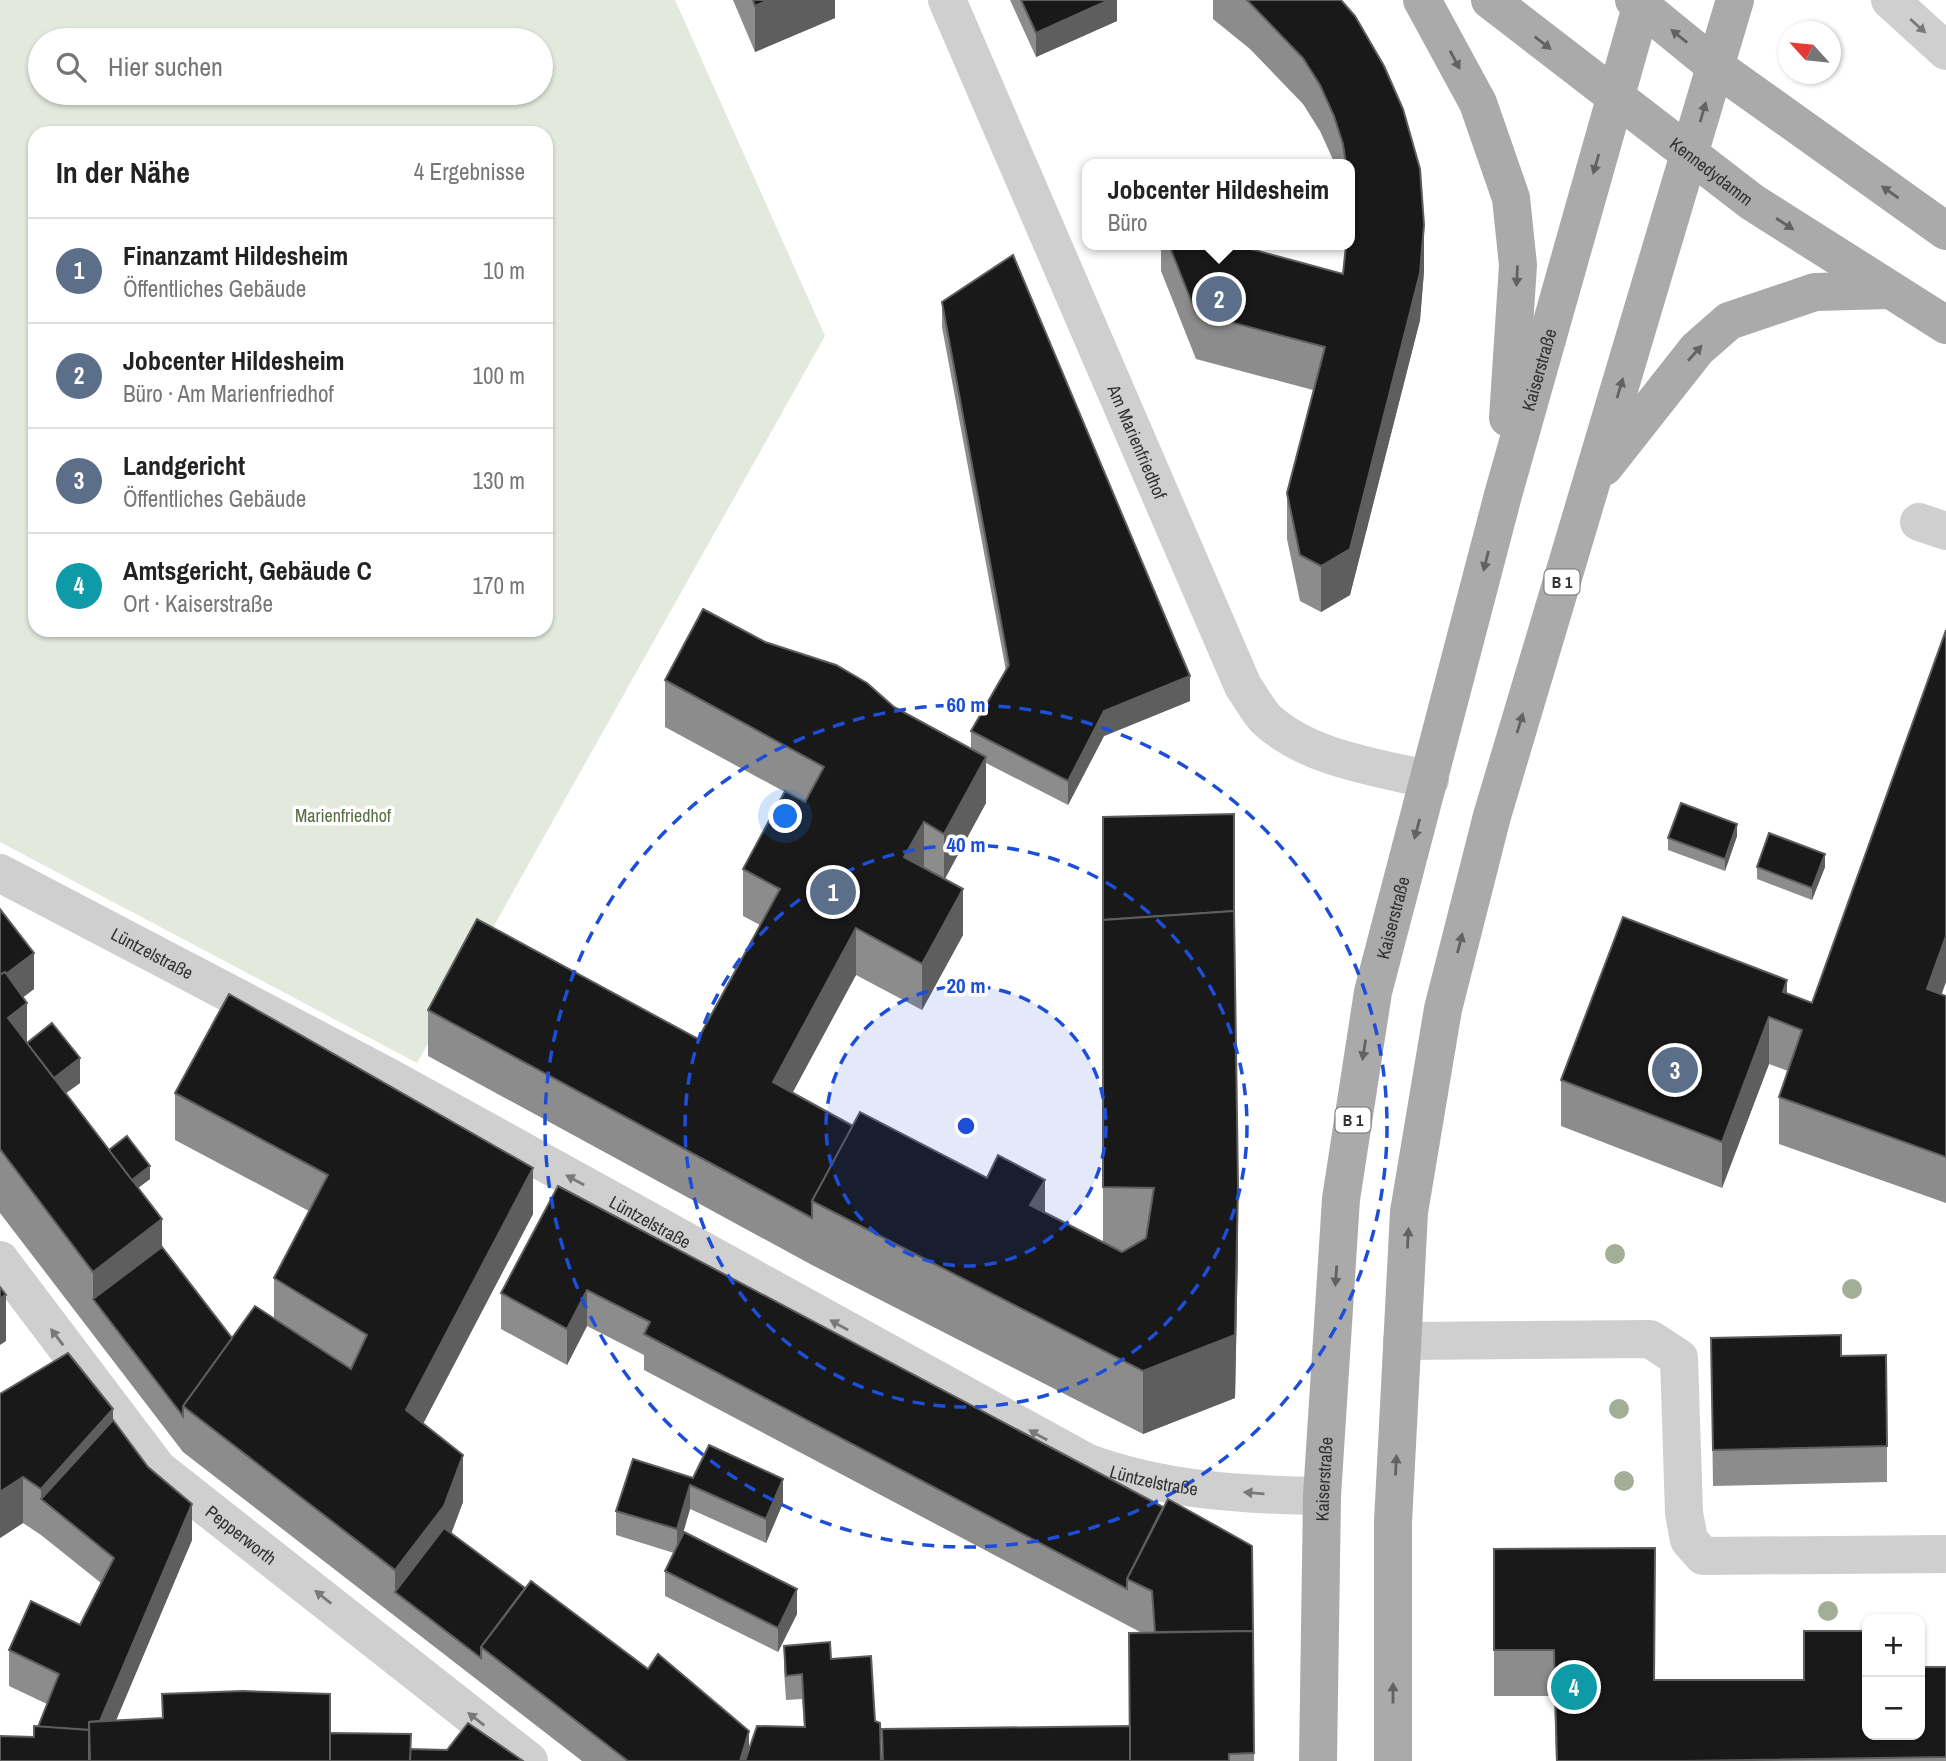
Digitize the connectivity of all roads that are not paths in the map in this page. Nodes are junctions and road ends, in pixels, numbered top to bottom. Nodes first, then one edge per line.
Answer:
1 (947, 0) edge
2 (1422, 0) edge
3 (1490, 0) edge
4 (1735, 0) edge
5 (1889, 0) edge
6 (1640, 2) edge
7 (1946, 51) edge
8 (1716, 67) junction
9 (1614, 98) junction
10 (1689, 157) junction
11 (1946, 231) edge
12 (1889, 290) junction
13 (1946, 325) edge
14 (1591, 483) junction
15 (1503, 495) junction
16 (1430, 780) junction
17 (0, 873) edge
18 (0, 1260) edge
19 (1402, 1341) junction
20 (1322, 1496) junction
21 (1946, 1554) edge
22 (529, 1761) edge
23 (1318, 1761) edge
24 (1393, 1761) edge

1 - 16 street, Am Marienfriedhof
2 -> 15 main road
3 -> 9 main road, Kennedydamm
4 - 8 main road, B 1
5 -> 7 street
8 -> 6 main road
6 - 9 main road, B 1
10 -> 8 main road, B 1
11 -> 8 main road
9 - 10 main road, Kennedydamm
9 -> 15 main road, Kaiserstraße / B 1
10 -> 12 main road, Kennedydamm
14 -> 10 main road, B 1
12 - 13 main road, Kennedydamm
14 -> 12 main road
19 -> 14 main road, B 1
15 -> 16 main road, Kaiserstraße / B 1
16 -> 20 main road, Kaiserstraße / B 1
20 -> 17 street, Lüntzelstraße
22 -> 18 street, Pepperworth
19 - 21 street
24 -> 19 main road, B 1
20 - 23 main road, Kaiserstraße / B 1

